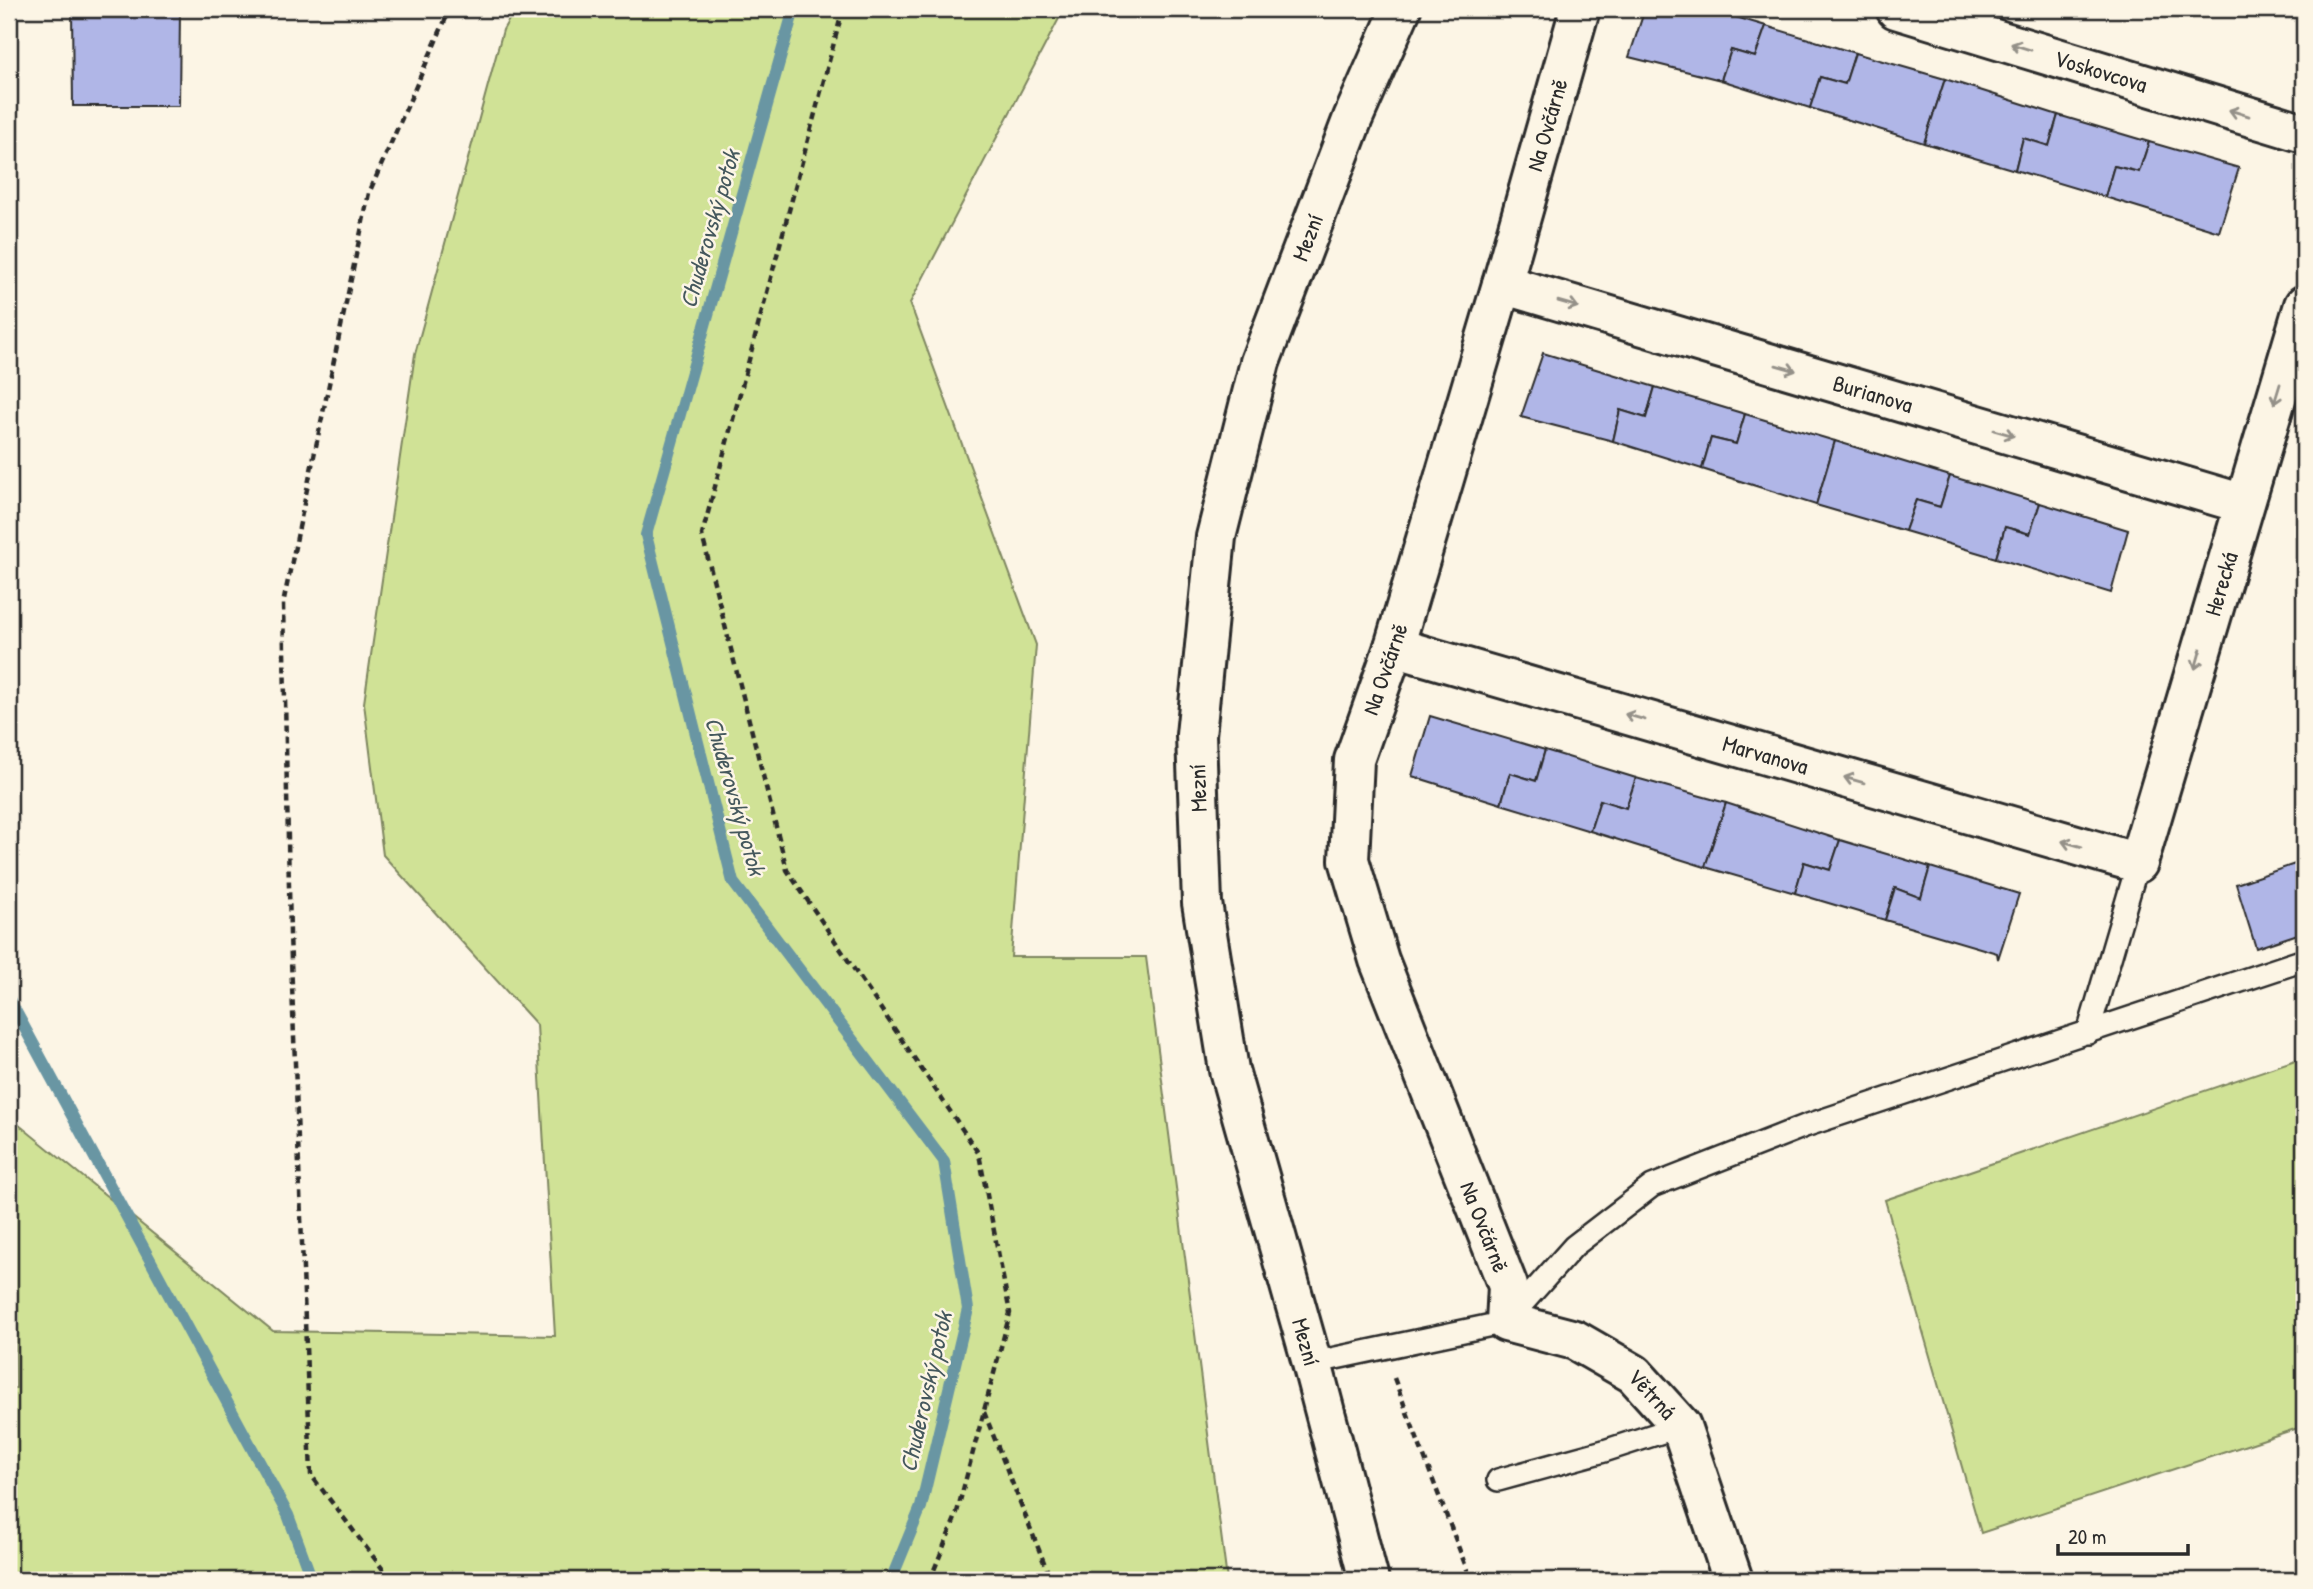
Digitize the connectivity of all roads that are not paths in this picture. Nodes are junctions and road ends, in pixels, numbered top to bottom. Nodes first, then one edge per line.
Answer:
1 (1401, 9) edge
2 (1580, 9) edge
3 (1896, 9) edge
4 (2304, 133) edge
5 (1502, 285) junction
6 (2304, 305) edge
7 (2244, 503) junction
8 (1394, 647) junction
9 (2138, 863) junction
10 (2304, 960) edge
11 (2088, 1033) junction
12 (1506, 1322) junction
13 (1312, 1363) junction
14 (1681, 1426) junction
15 (1498, 1480) dead end
16 (1370, 1580) edge
17 (1733, 1580) edge

1 - 13 street, Mezní
2 - 5 street, Na Ovčárně
4 -> 3 street, Voskovcova
5 -> 7 street, Burianova
5 - 8 street, Na Ovčárně
6 -> 7 street, Herecká
7 -> 9 street, Herecká
9 -> 8 street, Marvanova
8 - 12 street, Na Ovčárně
9 - 11 lane
10 - 11 lane
11 - 12 lane
12 - 13 lane
12 - 14 street, Větrná
13 - 16 street, Mezní
14 - 15 lane
14 - 17 street, Větrná

